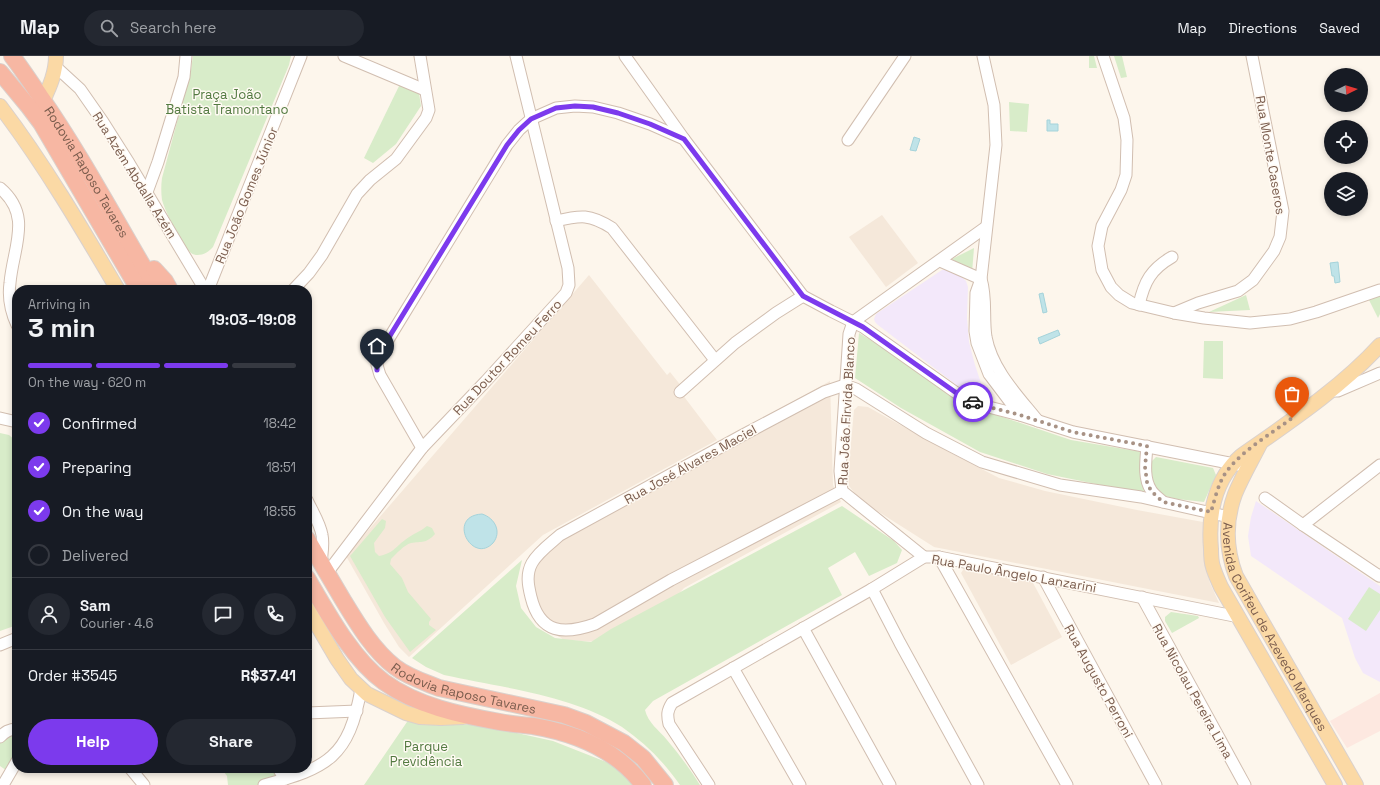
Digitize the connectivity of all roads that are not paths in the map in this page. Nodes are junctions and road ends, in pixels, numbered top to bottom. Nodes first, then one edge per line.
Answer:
1 (12, 56) edge
2 (186, 56) edge
3 (301, 56) edge
4 (344, 56) edge
5 (420, 56) edge
6 (516, 56) edge
7 (625, 56) edge
8 (906, 56) edge
9 (983, 56) edge
10 (1103, 56) edge
11 (1252, 56) edge
12 (56, 61) edge
13 (0, 72) edge
14 (425, 90) junction
15 (43, 101) junction
16 (0, 106) edge
17 (531, 119) junction
18 (684, 139) junction
19 (848, 140) dead end
20 (0, 188) edge
21 (146, 192) junction
22 (556, 221) junction
23 (986, 227) junction
24 (135, 254) junction
25 (1172, 257) dead end
26 (940, 261) junction
27 (981, 279) junction
28 (115, 285) edge
29 (136, 285) edge
30 (154, 285) edge
31 (167, 285) edge
32 (203, 285) edge
33 (208, 285) edge
34 (298, 285) edge
35 (1380, 290) edge
36 (803, 296) junction
37 (1138, 305) junction
38 (12, 310) edge
39 (1174, 313) junction
40 (853, 322) junction
41 (1380, 345) edge
42 (715, 360) junction
43 (1380, 373) edge
44 (845, 385) junction
45 (1330, 391) junction
46 (680, 392) dead end
47 (1020, 415) junction
48 (0, 418) edge
49 (12, 421) edge
50 (1038, 421) junction
51 (1261, 441) junction
52 (1147, 446) junction
53 (422, 448) junction
54 (1233, 463) junction
55 (1380, 465) edge
56 (1249, 467) junction
57 (842, 491) junction
58 (1264, 498) dead end
59 (1163, 502) junction
60 (312, 510) edge
61 (1211, 512) junction
62 (1229, 517) junction
63 (1303, 525) junction
64 (312, 548) edge
65 (924, 556) junction
66 (939, 557) junction
67 (324, 568) junction
68 (1380, 574) edge
69 (1043, 577) junction
70 (312, 586) edge
71 (872, 589) junction
72 (1142, 597) junction
73 (312, 616) edge
74 (1239, 617) junction
75 (803, 628) junction
76 (12, 640) edge
77 (0, 645) edge
78 (733, 668) junction
79 (361, 689) junction
80 (357, 710) junction
81 (312, 713) edge
82 (476, 717) junction
83 (12, 729) edge
84 (0, 737) edge
85 (312, 769) edge
86 (12, 770) edge
87 (134, 773) edge
88 (281, 773) edge
89 (302, 773) edge
90 (285, 779) junction
91 (3, 785) edge
92 (144, 785) edge
93 (264, 785) edge
94 (643, 785) edge
95 (665, 785) edge
96 (709, 785) edge
97 (800, 785) edge
98 (890, 785) edge
99 (978, 785) edge
100 (1067, 785) edge
101 (1156, 785) edge
102 (1245, 785) edge
103 (1336, 785) edge
104 (1356, 785) edge

1 - 15 highway, Rodovia Raposo Tavares
2 - 21 street
3 - 33 street, Rua João Gomes Júnior
4 - 14 street
5 - 14 street
6 - 17 street, Rua Doutor Romeu Ferro
7 - 18 street
8 - 19 street
9 - 23 street
10 - 37 street
11 - 39 street, Rua Monte Caseros
12 - 15 main road
12 - 21 street, Rua Azém Abdalla Azém
13 - 29 highway, Rodovia Raposo Tavares
14 - 34 street
15 - 24 highway, Rodovia Raposo Tavares
16 - 28 main road
17 - 18 street
17 - 22 street, Rua Doutor Romeu Ferro
17 - 53 street
18 - 36 street
20 - 38 street
21 - 32 street, Rua Azém Abdalla Azém
22 - 42 street
22 - 53 street, Rua Doutor Romeu Ferro
23 - 26 street
23 - 27 street
24 - 30 highway, Rodovia Raposo Tavares
24 - 31 highway
25 - 37 street
26 - 27 street
26 - 40 street
27 - 47 street
27 - 50 street
35 - 39 street
36 - 40 street
36 - 42 street
37 - 39 street
40 - 44 street, Rua João Firvida Blanco
40 - 47 street
41 - 45 main road, Avenida Corifeu de Azevedo Marques
42 - 46 street
43 - 45 street
44 - 57 street, Rua João Firvida Blanco
44 - 57 street, Rua José Álvares Maciel
44 - 59 street
45 - 51 main road, Avenida Corifeu de Azevedo Marques
47 - 50 street
48 - 49 street
50 - 52 street
51 - 54 main road, Avenida Corifeu de Azevedo Marques
51 - 56 main road, Avenida Corifeu de Azevedo Marques
52 - 54 street
52 - 59 street
53 - 67 street, Rua Doutor Romeu Ferro
54 - 56 street
54 - 61 main road, Avenida Corifeu de Azevedo Marques
55 - 63 street
56 - 62 main road, Avenida Corifeu de Azevedo Marques
57 - 65 street, Rua João Firvida Blanco
58 - 63 street
59 - 61 street
60 - 67 street
61 - 62 street
61 - 74 main road, Avenida Corifeu de Azevedo Marques
62 - 104 main road, Avenida Corifeu de Azevedo Marques
63 - 68 street
64 - 67 highway, Rodovia Raposo Tavares
65 - 66 street, Rua Paulo Ângelo Lanzarini
65 - 71 street, Rua Paulo Ângelo Lanzarini
66 - 69 street, Rua Paulo Ângelo Lanzarini
66 - 100 street
67 - 95 highway, Rodovia Raposo Tavares
69 - 72 street, Rua Paulo Ângelo Lanzarini
69 - 101 street, Rua Augusto Perroni
70 - 82 highway, Rodovia Raposo Tavares
71 - 75 street, Rua Paulo Ângelo Lanzarini
71 - 99 street
72 - 74 street, Rua Paulo Ângelo Lanzarini
72 - 102 street, Rua Nicolau Pereira Lima
73 - 79 main road
74 - 103 main road, Avenida Corifeu de Azevedo Marques
75 - 78 street, Rua Paulo Ângelo Lanzarini
75 - 98 street
76 - 77 street
78 - 96 street, Rua Paulo Ângelo Lanzarini
78 - 97 street
79 - 80 street
79 - 82 main road
80 - 81 street
80 - 85 street
82 - 94 highway, Rodovia Raposo Tavares
83 - 84 street
86 - 91 street
87 - 92 street
88 - 90 street
89 - 90 street
90 - 93 street

